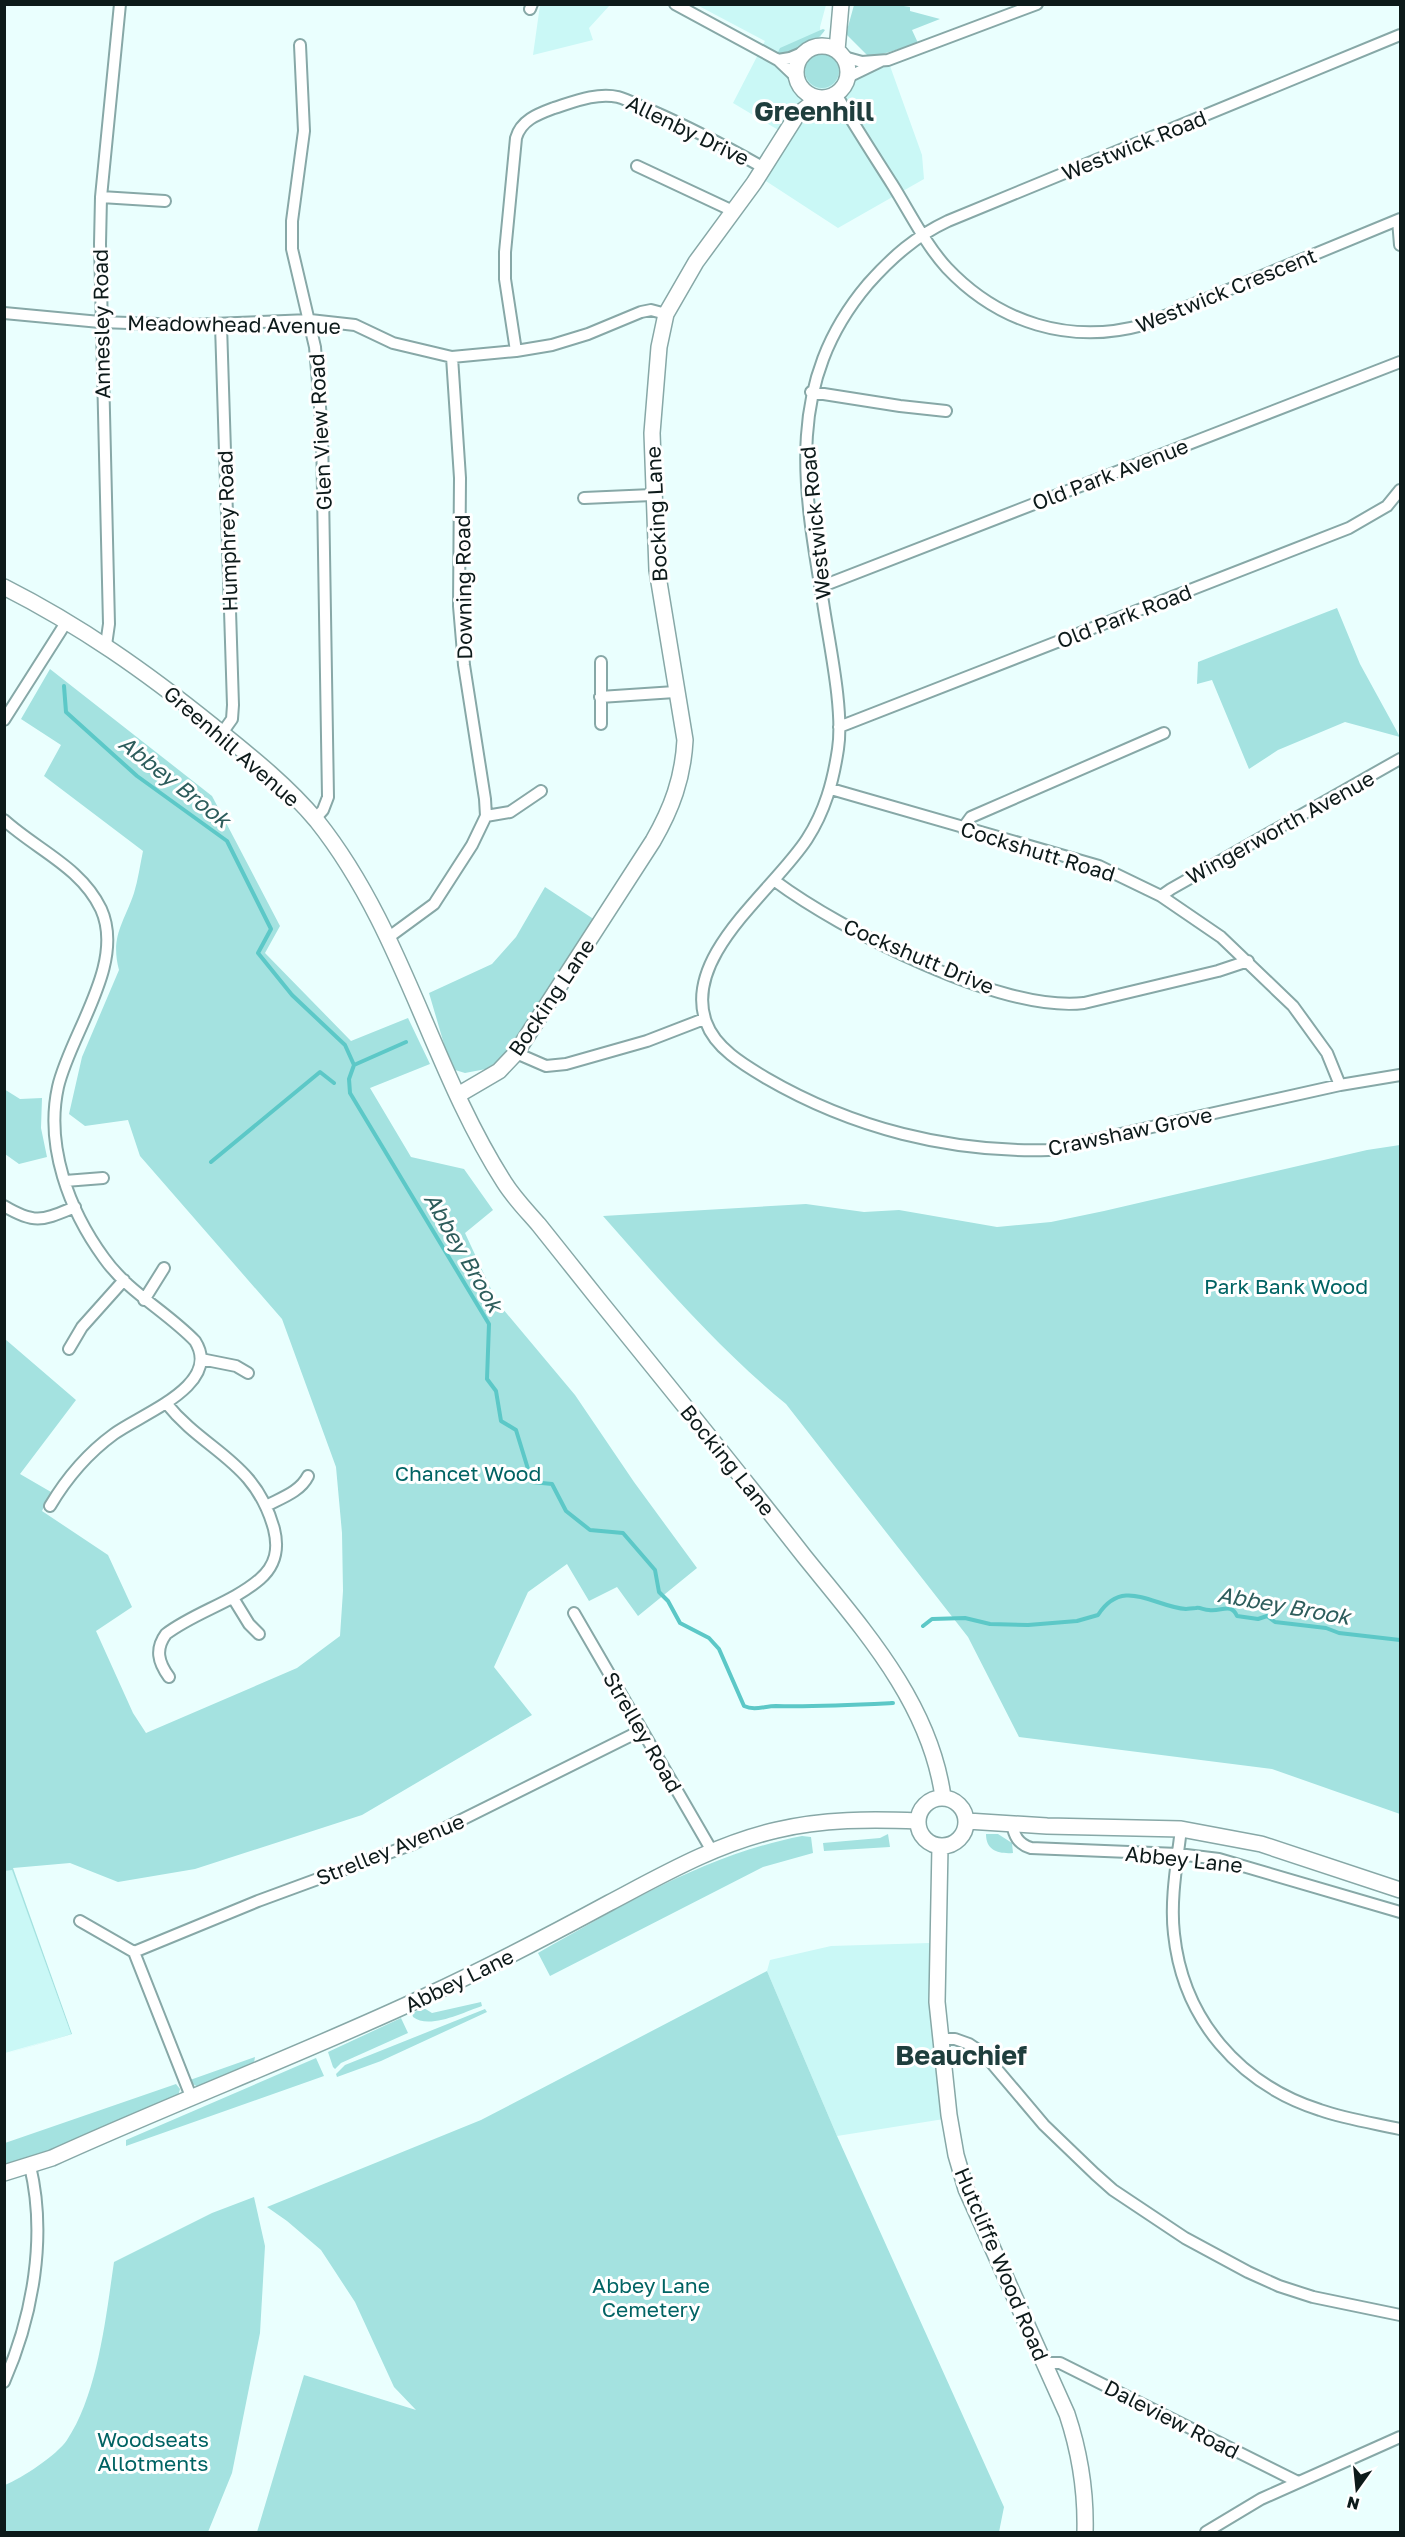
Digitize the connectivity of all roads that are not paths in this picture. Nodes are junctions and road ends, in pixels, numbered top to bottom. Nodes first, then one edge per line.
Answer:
1 (120, 4) edge
2 (675, 4) edge
3 (1037, 4) edge
4 (840, 10) edge
5 (1401, 35) edge
6 (300, 45) dead end
7 (811, 49) junction
8 (841, 54) junction
9 (778, 60) junction
10 (881, 61) junction
11 (848, 77) junction
12 (798, 82) junction
13 (836, 94) junction
14 (819, 98) junction
15 (797, 115) junction
16 (637, 166) dead end
17 (764, 168) junction
18 (102, 197) junction
19 (165, 201) dead end
20 (733, 211) junction
21 (1399, 220) edge
22 (922, 233) junction
23 (1401, 244) edge
24 (4, 313) edge
25 (666, 314) junction
26 (310, 320) junction
27 (100, 322) junction
28 (221, 325) junction
29 (516, 351) junction
30 (452, 357) junction
31 (1401, 362) edge
32 (811, 392) junction
33 (946, 411) dead end
34 (1401, 490) edge
35 (652, 495) junction
36 (584, 498) dead end
37 (4, 587) edge
38 (820, 587) junction
39 (67, 621) junction
40 (106, 645) junction
41 (601, 662) dead end
42 (675, 692) junction
43 (600, 696) junction
44 (4, 720) edge
45 (601, 724) dead end
46 (839, 728) junction
47 (222, 733) junction
48 (1164, 733) dead end
49 (1401, 759) edge
50 (831, 789) junction
51 (541, 791) dead end
52 (486, 816) junction
53 (315, 819) junction
54 (4, 820) edge
55 (963, 828) junction
56 (775, 881) junction
57 (1161, 896) junction
58 (389, 937) junction
59 (1248, 961) junction
60 (704, 1019) junction
61 (516, 1053) junction
62 (1401, 1075) edge
63 (1340, 1085) junction
64 (458, 1095) junction
65 (103, 1178) dead end
66 (65, 1181) junction
67 (4, 1206) edge
68 (75, 1207) junction
69 (164, 1268) dead end
70 (124, 1280) junction
71 (144, 1300) junction
72 (69, 1349) dead end
73 (201, 1359) junction
74 (248, 1373) dead end
75 (166, 1403) junction
76 (308, 1476) dead end
77 (50, 1506) dead end
78 (266, 1506) junction
79 (233, 1598) junction
80 (574, 1613) dead end
81 (259, 1634) dead end
82 (169, 1677) dead end
83 (640, 1731) junction
84 (943, 1797) junction
85 (918, 1821) junction
86 (967, 1821) junction
87 (1012, 1823) junction
88 (1181, 1829) junction
89 (940, 1846) junction
90 (712, 1851) junction
91 (1178, 1854) junction
92 (1401, 1890) edge
93 (1401, 1912) edge
94 (80, 1921) dead end
95 (134, 1952) junction
96 (942, 2039) junction
97 (192, 2099) junction
98 (1401, 2129) edge
99 (30, 2166) junction
100 (4, 2173) edge
101 (1401, 2315) edge
102 (1044, 2363) junction
103 (4, 2382) edge
104 (1401, 2438) edge
105 (1298, 2482) junction
106 (1085, 2532) edge
107 (1206, 2532) edge

1 - 18 street, Annesley Road
2 - 9 street
3 - 10 street
4 - 7 street
4 - 8 street
5 - 22 street, Westwick Road
6 - 26 street, Glen View Road
7 - 8 street
7 - 9 street
7 - 12 street
8 - 10 street
8 - 11 street
9 - 12 street
10 - 11 street
11 - 13 street
12 - 14 street
12 - 15 street, Bocking Lane
13 - 14 street
13 - 22 street, Westwick Crescent
14 - 15 street, Bocking Lane
15 - 17 street, Bocking Lane
16 - 20 street
17 - 20 street, Bocking Lane
17 - 29 street, Allenby Drive
18 - 19 street
18 - 27 street, Annesley Road
20 - 25 street, Bocking Lane
21 - 22 street, Westwick Crescent
21 - 23 street
22 - 32 street, Westwick Road
24 - 27 street, Meadowhead Avenue
25 - 29 street, Meadowhead Avenue
25 - 35 street, Bocking Lane
26 - 28 street, Meadowhead Avenue
26 - 30 street, Meadowhead Avenue
26 - 53 street, Glen View Road
27 - 28 street, Meadowhead Avenue
27 - 40 street, Annesley Road
28 - 47 street, Humphrey Road
29 - 30 street, Meadowhead Avenue
30 - 52 street, Downing Road
31 - 38 street, Old Park Avenue
32 - 33 street
32 - 38 street, Westwick Road
34 - 46 street, Old Park Road
35 - 36 street
35 - 42 street, Bocking Lane
37 - 39 street, Greenhill Avenue
38 - 46 street, Westwick Road
39 - 40 street, Greenhill Avenue
39 - 44 street
40 - 47 street, Greenhill Avenue
41 - 43 street
42 - 43 street
42 - 61 street, Bocking Lane
43 - 45 street
46 - 50 street, Westwick Road
47 - 53 street, Greenhill Avenue
48 - 55 street
49 - 57 street, Wingerworth Avenue
50 - 55 street, Cockshutt Road
50 - 56 street, Westwick Road
51 - 52 street
52 - 58 street
53 - 58 street, Greenhill Avenue
54 - 66 street
55 - 57 street, Cockshutt Road
56 - 59 street, Cockshutt Drive
56 - 60 street, Westwick Road
57 - 59 street, Cockshutt Road
58 - 64 street, Greenhill Avenue
59 - 63 street, Cockshutt Road
60 - 61 street
60 - 63 street, Crawshaw Grove
61 - 64 street, Bocking Lane
62 - 63 street, Crawshaw Grove
64 - 84 street, Bocking Lane
65 - 66 street
66 - 68 street
67 - 68 street
68 - 70 street
69 - 71 street
70 - 71 street
70 - 72 street
71 - 73 street
73 - 74 street
73 - 75 street
75 - 77 street
75 - 78 street
76 - 78 street
78 - 79 street
79 - 81 street
79 - 82 street
80 - 83 street, Strelley Road
83 - 90 street, Strelley Road
83 - 95 street, Strelley Avenue
84 - 85 street
84 - 86 street
85 - 89 street
85 - 90 street, Abbey Lane
86 - 87 street, Abbey Lane
86 - 89 street
87 - 88 street, Abbey Lane
87 - 91 street, Abbey Lane
88 - 91 street
88 - 92 street, Abbey Lane
89 - 96 street, Hutcliffe Wood Road
90 - 97 street, Abbey Lane
91 - 93 street, Abbey Lane
91 - 98 street
94 - 95 street
95 - 97 street
96 - 101 street
96 - 102 street, Hutcliffe Wood Road
97 - 99 street, Abbey Lane
99 - 100 street, Abbey Lane
99 - 103 street
102 - 105 street, Daleview Road
102 - 106 street, Hutcliffe Wood Road
104 - 105 street
105 - 107 street

